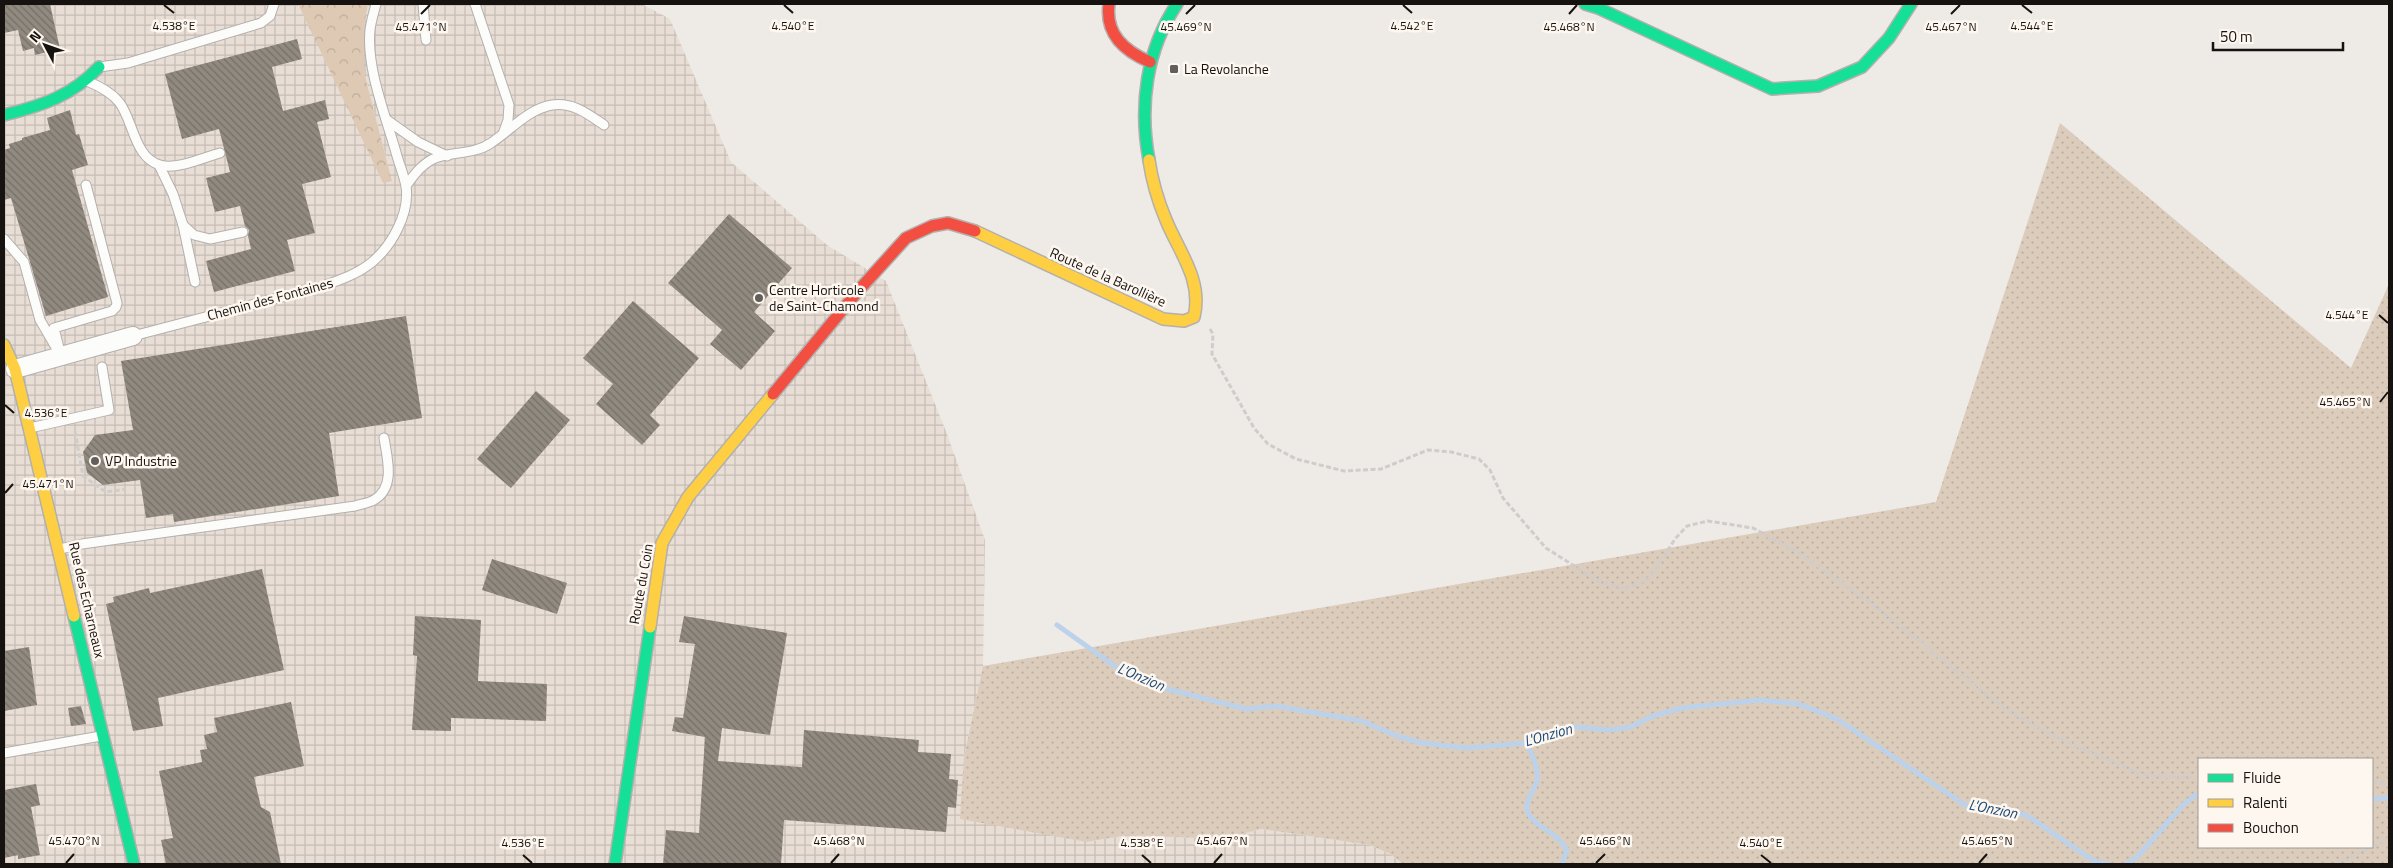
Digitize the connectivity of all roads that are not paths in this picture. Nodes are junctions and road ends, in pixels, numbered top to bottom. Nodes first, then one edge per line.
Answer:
1 (274, 4) edge
2 (376, 4) edge
3 (423, 4) edge
4 (475, 4) edge
5 (1109, 4) edge
6 (1177, 4) edge
7 (1586, 4) edge
8 (1911, 4) edge
9 (426, 40) dead end
10 (1150, 62) junction
11 (99, 67) joint
12 (87, 81) junction
13 (4, 115) edge
14 (387, 120) junction
15 (604, 125) dead end
16 (503, 134) junction
17 (220, 153) dead end
18 (447, 156) junction
19 (159, 165) junction
20 (86, 185) dead end
21 (406, 186) junction
22 (183, 225) junction
23 (243, 232) dead end
24 (4, 239) edge
25 (195, 282) dead end
26 (862, 286) joint
27 (133, 336) joint
28 (4, 346) edge
29 (61, 356) junction
30 (102, 367) dead end
31 (15, 369) junction
32 (30, 428) junction
33 (384, 438) dead end
34 (60, 550) junction
35 (104, 736) junction
36 (4, 753) edge
37 (134, 864) edge
38 (615, 864) edge

1 - 11 lane
2 - 14 lane, Chemin des Fontaines
3 - 9 lane
4 - 16 lane
5 - 10 main road
6 - 10 main road
7 - 8 main road
10 - 26 main road, Route de la Barollière
11 - 12 main road
12 - 13 main road
12 - 19 lane
14 - 18 lane
14 - 21 lane, Chemin des Fontaines
15 - 16 lane
16 - 18 lane
17 - 19 lane
18 - 21 lane
19 - 22 lane
20 - 29 lane
21 - 27 lane, Chemin des Fontaines
22 - 23 lane
22 - 25 lane
24 - 29 lane
26 - 38 main road, Route du Coin
27 - 29 street, Chemin des Fontaines
28 - 31 main road, Rue des Echarneaux
29 - 31 street, Chemin des Fontaines
30 - 32 lane
31 - 32 main road, Rue des Echarneaux
32 - 34 main road, Rue des Echarneaux
33 - 34 lane
34 - 35 main road, Rue des Echarneaux
35 - 36 lane
35 - 37 main road, Rue des Echarneaux

